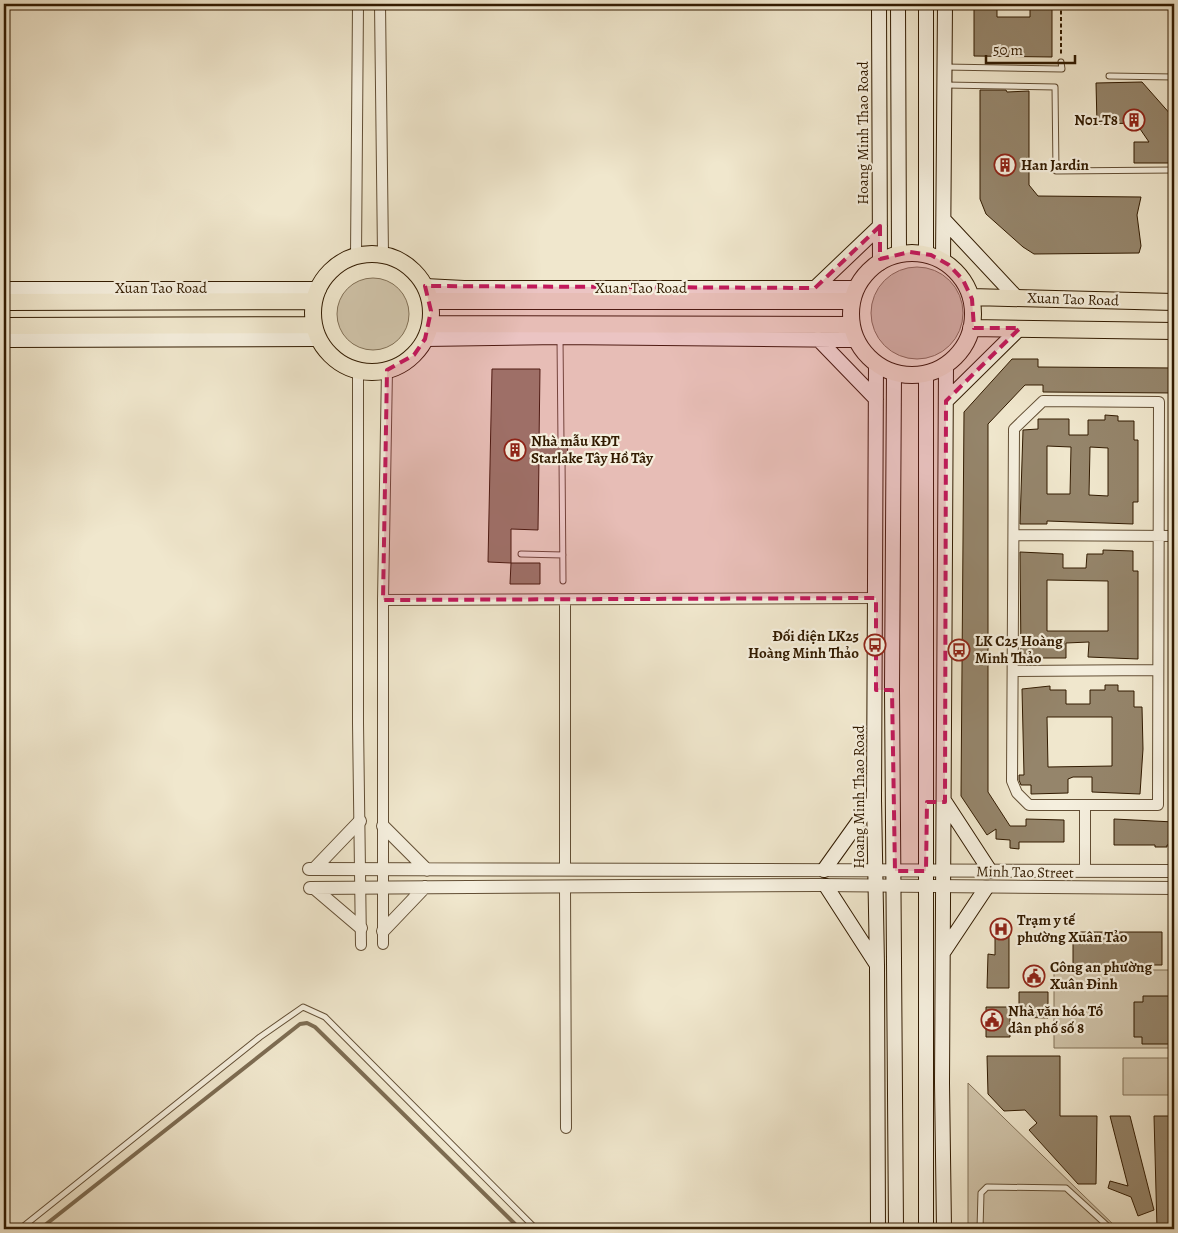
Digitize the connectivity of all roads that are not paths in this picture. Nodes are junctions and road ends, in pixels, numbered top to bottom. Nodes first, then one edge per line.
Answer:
1 (358, 4) edge
2 (380, 4) edge
3 (879, 4) edge
4 (898, 4) edge
5 (926, 4) edge
6 (945, 4) edge
7 (1061, 62) road end
8 (945, 68) junction
9 (1110, 76) dead end
10 (1174, 77) edge
11 (945, 85) junction
12 (1174, 170) edge
13 (944, 220) junction
14 (880, 226) junction
15 (383, 255) junction
16 (899, 255) junction
17 (926, 255) junction
18 (356, 256) junction
19 (943, 262) junction
20 (880, 263) junction
21 (425, 286) junction
22 (815, 288) junction
23 (4, 289) edge
24 (855, 294) junction
25 (316, 295) junction
26 (971, 297) junction
27 (1016, 297) junction
28 (4, 302) edge
29 (430, 302) junction
30 (1174, 302) edge
31 (4, 326) edge
32 (971, 328) junction
33 (1020, 328) junction
34 (1174, 331) edge
35 (315, 332) junction
36 (428, 332) junction
37 (854, 333) junction
38 (560, 337) junction
39 (818, 339) junction
40 (4, 340) edge
41 (876, 364) junction
42 (946, 365) junction
43 (387, 370) junction
44 (358, 371) junction
45 (894, 374) junction
46 (926, 374) junction
47 (876, 399) junction
48 (946, 401) junction
49 (561, 443) dead end
50 (562, 457) dead end
51 (1014, 535) junction
52 (1158, 536) junction
53 (1174, 536) edge
54 (521, 554) dead end
55 (562, 555) junction
56 (563, 581) dead end
57 (876, 598) junction
58 (383, 600) junction
59 (565, 601) junction
60 (1158, 670) junction
61 (1013, 671) junction
62 (876, 690) junction
63 (892, 690) junction
64 (874, 800) junction
65 (926, 802) junction
66 (945, 802) junction
67 (1085, 806) junction
68 (360, 821) junction
69 (383, 826) junction
70 (360, 869) junction
71 (383, 869) junction
72 (427, 870) junction
73 (565, 870) junction
74 (824, 870) junction
75 (876, 870) junction
76 (895, 870) junction
77 (1085, 870) junction
78 (926, 871) junction
79 (944, 871) junction
80 (990, 871) junction
81 (1174, 871) edge
82 (821, 886) junction
83 (876, 886) junction
84 (565, 887) junction
85 (360, 888) junction
86 (383, 888) junction
87 (425, 888) junction
88 (986, 888) junction
89 (1174, 888) edge
90 (361, 928) junction
91 (383, 931) junction
92 (383, 944) dead end
93 (361, 945) dead end
94 (944, 951) junction
95 (895, 965) junction
96 (877, 966) junction
97 (926, 1083) junction
98 (942, 1083) junction
99 (566, 1128) dead end
100 (20, 1229) edge
101 (536, 1229) edge
102 (878, 1229) edge
103 (896, 1229) edge
104 (926, 1229) edge
105 (944, 1229) edge
106 (980, 1229) edge
107 (1112, 1229) edge

1 - 18 street
2 - 15 street
3 - 14 main road, Hoang Minh Thao Road
4 - 16 main road
5 - 17 main road
6 - 8 main road
7 - 8 lane
8 - 11 main road
9 - 10 lane
11 - 12 lane
11 - 13 main road
13 - 19 main road
13 - 27 main road
14 - 20 main road, Hoang Minh Thao Road
14 - 22 main road
15 - 18 main road
15 - 21 main road
16 - 17 main road
16 - 20 main road
17 - 19 main road
18 - 25 main road
19 - 26 main road
20 - 24 main road
21 - 22 main road, Xuan Tao Road
21 - 29 main road
22 - 24 main road, Xuan Tao Road
23 - 25 main road, Xuan Tao Road
24 - 29 main road, Xuan Tao Road
24 - 37 main road
25 - 28 main road, Xuan Tao Road
25 - 35 main road
26 - 27 main road, Xuan Tao Road
26 - 32 main road
27 - 30 main road, Xuan Tao Road
29 - 36 main road
31 - 35 main road
32 - 33 main road, Xuan Tao Road
32 - 42 main road
33 - 34 main road, Xuan Tao Road
33 - 48 main road
35 - 40 main road
35 - 44 main road
36 - 37 main road
36 - 38 main road
36 - 43 main road
37 - 39 main road
37 - 41 main road
38 - 39 main road
38 - 49 lane
39 - 47 main road
41 - 45 main road
41 - 47 main road, Hoang Minh Thao Road
42 - 46 main road
42 - 48 main road
43 - 44 main road
43 - 58 street
44 - 68 street
45 - 46 main road
45 - 63 main road
46 - 65 main road
47 - 57 main road, Hoang Minh Thao Road
48 - 66 main road
50 - 55 lane
51 - 52 street
51 - 52 street
51 - 61 street
52 - 53 street
52 - 60 street
54 - 55 lane
55 - 56 lane
57 - 59 street
57 - 62 main road, Hoang Minh Thao Road
58 - 59 street
58 - 69 street
59 - 73 street
60 - 61 street
60 - 67 street
61 - 67 street
62 - 63 main road
62 - 64 main road, Hoang Minh Thao Road
63 - 76 main road
64 - 74 main road
64 - 75 main road, Hoang Minh Thao Road
65 - 66 main road
65 - 78 main road
66 - 79 main road
66 - 80 main road
67 - 77 street
68 - 70 street
68 - 70 street, Minh Tao Street
69 - 71 street
69 - 72 street
70 - 71 street, Minh Tao Street
70 - 85 street
71 - 72 street, Minh Tao Street
71 - 86 street
72 - 73 street, Minh Tao Street
73 - 74 street, Minh Tao Street
74 - 75 street, Minh Tao Street
75 - 76 street, Minh Tao Street
75 - 83 main road, Hoang Minh Thao Road
76 - 78 street, Minh Tao Street
76 - 95 main road
77 - 80 street, Minh Tao Street
77 - 81 street, Minh Tao Street
78 - 79 street, Minh Tao Street
78 - 97 main road
79 - 80 street, Minh Tao Street
79 - 94 main road
82 - 83 street, Minh Tao Street
82 - 84 street, Minh Tao Street
82 - 96 main road
83 - 88 street, Minh Tao Street
83 - 96 main road, Hoang Minh Thao Road
84 - 87 street, Minh Tao Street
84 - 99 street
85 - 86 street, Minh Tao Street
85 - 90 street
85 - 90 street, Minh Tao Street
86 - 87 street, Minh Tao Street
86 - 91 street
87 - 91 street
88 - 89 street, Minh Tao Street
88 - 94 main road
90 - 93 street
91 - 92 street
94 - 98 main road
95 - 96 main road
95 - 103 main road
96 - 102 main road, Hoang Minh Thao Road
97 - 98 main road
97 - 104 main road
98 - 105 main road
100 - 101 lane
106 - 107 lane

